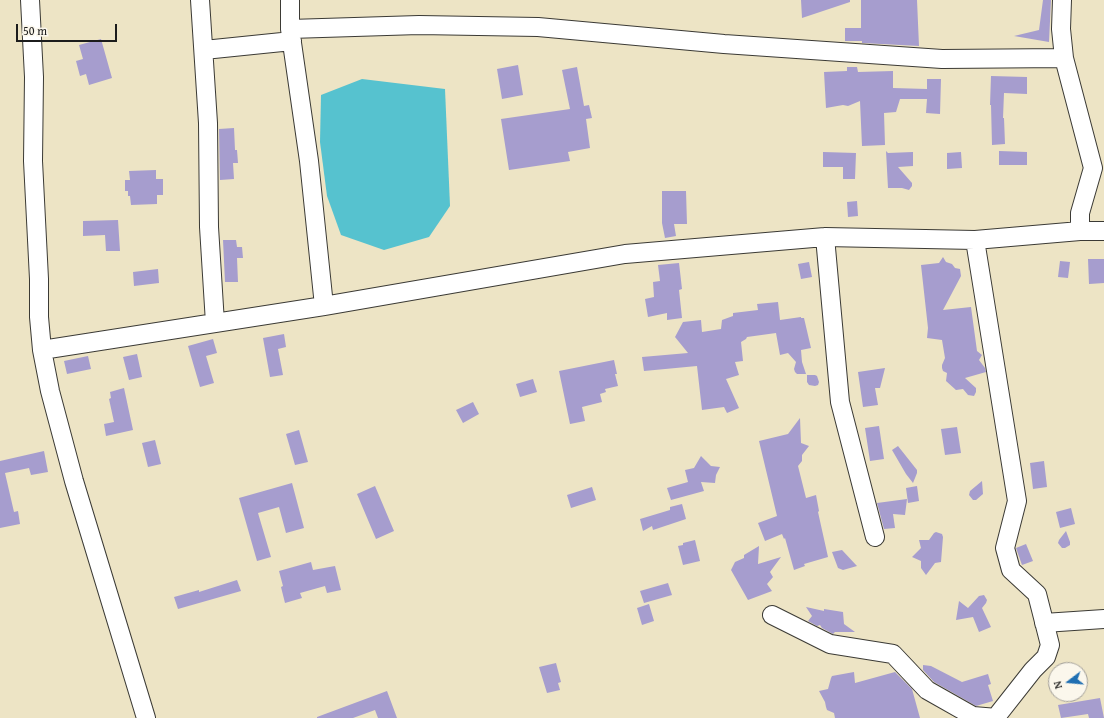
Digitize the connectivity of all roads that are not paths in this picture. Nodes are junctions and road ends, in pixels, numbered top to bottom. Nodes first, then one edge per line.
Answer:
1 (30, 0) edge
2 (200, 0) edge
3 (290, 0) edge
4 (1062, 0) edge
5 (291, 35) junction
6 (204, 50) junction
7 (1064, 58) junction
8 (1080, 231) junction
9 (1104, 231) edge
10 (825, 237) junction
11 (975, 240) junction
12 (324, 306) junction
13 (215, 323) junction
14 (42, 350) junction
15 (875, 537) dead end
16 (772, 615) dead end
17 (1104, 619) edge
18 (1044, 623) junction
19 (146, 718) edge
20 (996, 718) edge

1 - 14 street
2 - 6 street
3 - 5 street
4 - 7 street
5 - 6 street
5 - 7 street
5 - 12 street
6 - 13 street
7 - 8 street
8 - 9 street
8 - 11 street
10 - 11 street
10 - 12 street
10 - 15 street
11 - 18 street
12 - 13 street
13 - 14 street
14 - 19 street
16 - 20 street
17 - 18 street
18 - 20 street

